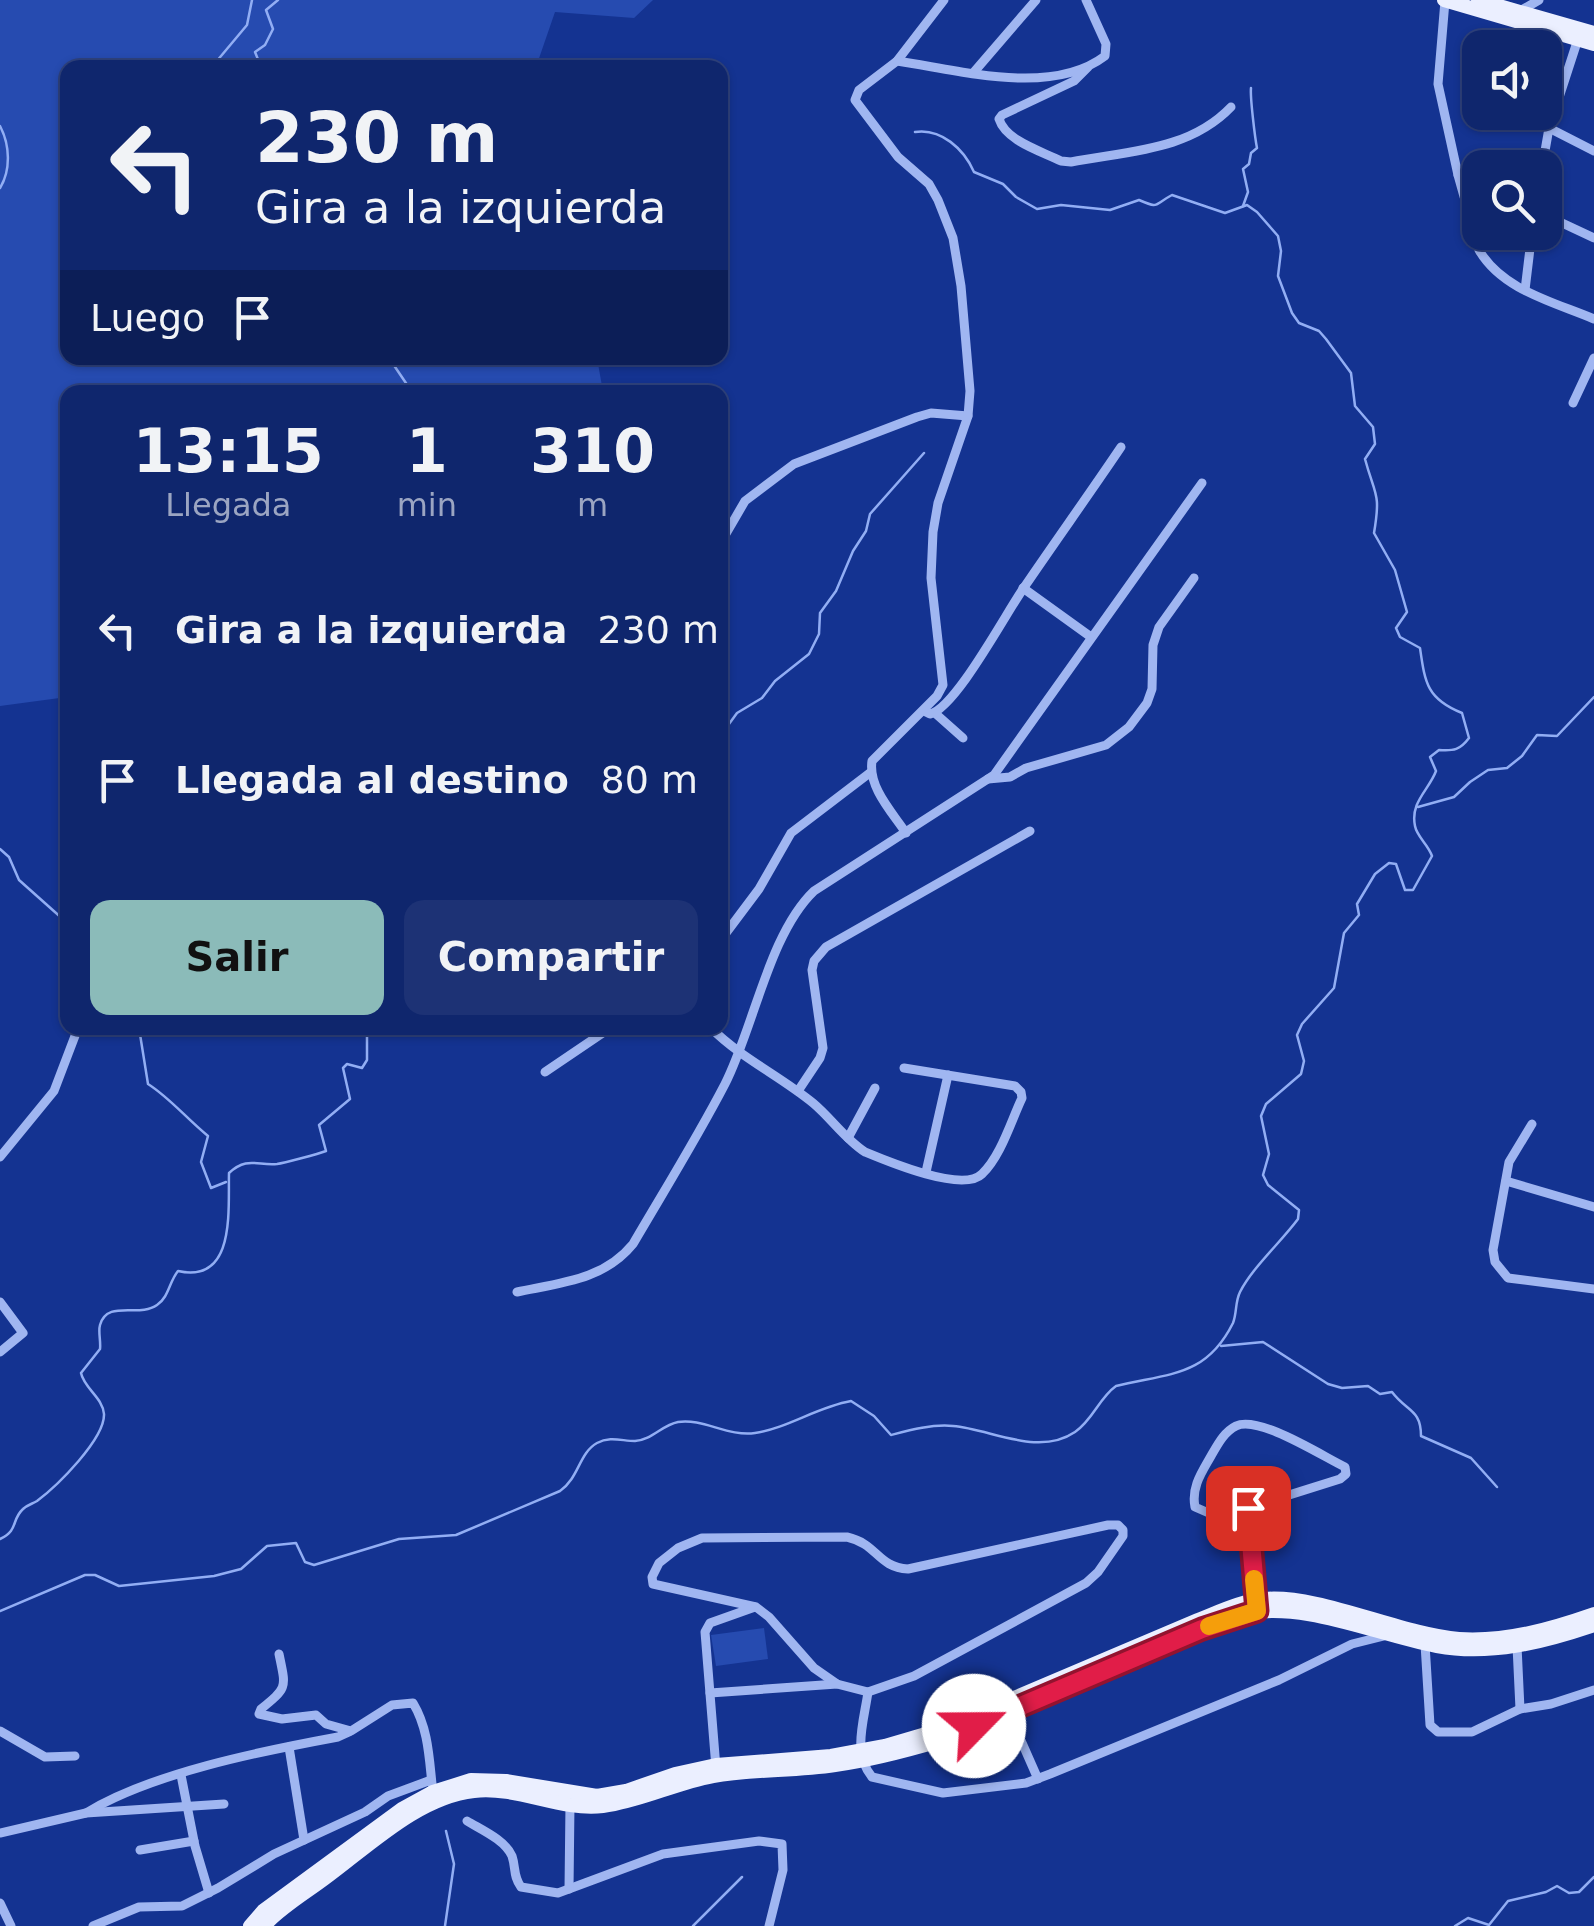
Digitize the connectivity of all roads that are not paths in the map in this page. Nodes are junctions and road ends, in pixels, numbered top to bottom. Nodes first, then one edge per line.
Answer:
1 (944, 0) edge
2 (1036, 0) edge
3 (1086, 0) edge
4 (1444, 0) edge
5 (1478, 0) edge
6 (1539, 0) edge
7 (1519, 12) junction
8 (1594, 33) edge
9 (1578, 40) junction
10 (1594, 44) edge
11 (897, 61) junction
12 (1088, 67) junction
13 (974, 72) junction
14 (1562, 87) edge
15 (1231, 107) dead end
16 (1552, 130) edge
17 (1594, 151) edge
18 (1458, 175) junction
19 (1462, 177) edge
20 (1562, 223) edge
21 (1594, 238) edge
22 (1530, 250) edge
23 (1525, 290) junction
24 (1594, 319) edge
25 (1594, 358) edge
26 (1573, 403) dead end
27 (968, 416) junction
28 (1122, 446) dead end
29 (1202, 483) dead end
30 (728, 530) edge
31 (1194, 578) dead end
32 (1022, 588) junction
33 (1091, 637) junction
34 (924, 711) junction
35 (936, 714) junction
36 (963, 738) dead end
37 (871, 772) junction
38 (988, 779) junction
39 (1030, 831) dead end
40 (906, 833) junction
41 (728, 930) edge
42 (75, 1035) edge
43 (600, 1035) edge
44 (720, 1035) edge
45 (740, 1051) junction
46 (904, 1068) dead end
47 (545, 1072) dead end
48 (948, 1075) junction
49 (875, 1088) dead end
50 (798, 1092) junction
51 (1532, 1124) dead end
52 (848, 1138) junction
53 (0, 1157) edge
54 (926, 1172) junction
55 (1506, 1182) junction
56 (1594, 1207) edge
57 (1594, 1289) edge
58 (517, 1292) dead end
59 (0, 1302) edge
60 (0, 1352) edge
61 (1248, 1508) junction
62 (1256, 1606) junction
63 (756, 1607) junction
64 (1594, 1614) edge
65 (1594, 1624) edge
66 (1389, 1635) junction
67 (1425, 1644) junction
68 (1517, 1646) junction
69 (279, 1654) dead end
70 (837, 1684) junction
71 (1594, 1690) edge
72 (868, 1692) junction
73 (710, 1693) junction
74 (1520, 1709) junction
75 (1008, 1712) junction
76 (0, 1731) edge
77 (350, 1731) junction
78 (289, 1747) junction
79 (861, 1755) junction
80 (76, 1756) dead end
81 (716, 1770) junction
82 (181, 1774) junction
83 (1038, 1778) junction
84 (432, 1786) junction
85 (224, 1804) dead end
86 (570, 1804) junction
87 (187, 1806) junction
88 (86, 1812) junction
89 (467, 1821) dead end
90 (0, 1833) edge
91 (194, 1840) junction
92 (304, 1840) junction
93 (140, 1850) dead end
94 (570, 1890) junction
95 (209, 1893) junction
96 (0, 1903) edge
97 (11, 1926) edge
98 (93, 1926) edge
99 (250, 1926) edge
100 (264, 1926) edge
101 (769, 1926) edge

1 - 11 street
2 - 13 street
3 - 12 street
4 - 9 main road
4 - 18 street
5 - 7 main road
6 - 7 street
7 - 8 main road
9 - 10 main road
9 - 14 street
11 - 13 street
11 - 27 street
12 - 13 street
12 - 15 street
16 - 17 street
18 - 19 street
18 - 23 street
20 - 21 street
22 - 23 street
23 - 24 street
25 - 26 street
27 - 30 street
27 - 34 street
28 - 32 street
29 - 33 street
31 - 38 street
32 - 33 street
32 - 35 street
33 - 38 street
34 - 35 street
34 - 37 street
35 - 36 street
37 - 40 street
37 - 41 street
38 - 40 street
39 - 50 street
40 - 45 street
42 - 53 street
43 - 47 street
44 - 45 street
45 - 50 street
45 - 58 street
46 - 48 street
48 - 54 street
48 - 54 street
49 - 52 street
50 - 52 street
51 - 55 street
52 - 54 street
55 - 56 street
55 - 57 street
59 - 60 street
61 - 61 street
61 - 62 street
62 - 64 main road
62 - 66 main road
62 - 75 main road
62 - 79 main road
63 - 70 street
63 - 72 street
63 - 73 street
65 - 68 main road
66 - 67 main road
66 - 83 street
67 - 68 main road
67 - 74 street
68 - 74 street
69 - 77 street
70 - 72 street
70 - 73 street
71 - 74 street
72 - 79 street
73 - 81 street
75 - 79 main road
75 - 83 street
76 - 80 street
77 - 78 street
77 - 84 street
78 - 82 street
78 - 92 street
79 - 81 main road
79 - 83 street
81 - 84 main road
81 - 86 main road
82 - 87 street
82 - 88 street
84 - 92 street
84 - 99 main road
85 - 87 street
86 - 94 street
86 - 100 main road
87 - 88 street
87 - 91 street
88 - 90 street
89 - 94 street
91 - 93 street
91 - 95 street
92 - 95 street
94 - 101 street
95 - 98 street
96 - 97 street

